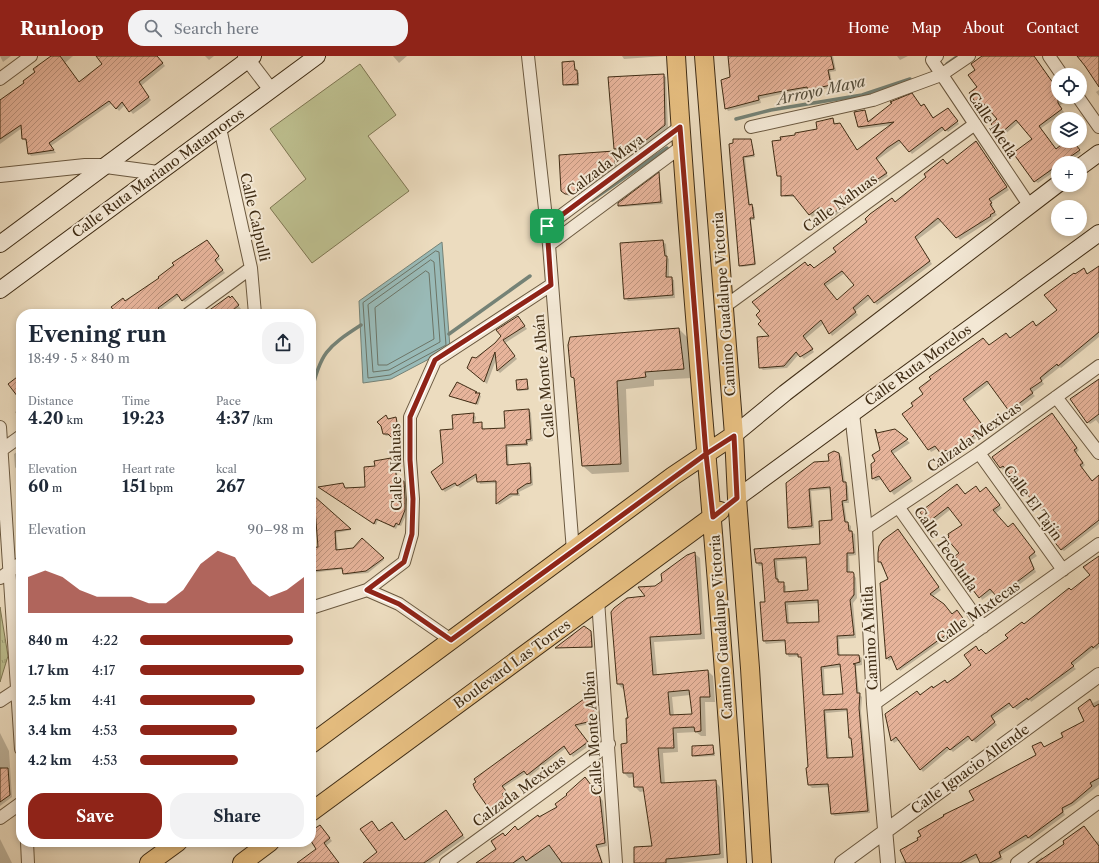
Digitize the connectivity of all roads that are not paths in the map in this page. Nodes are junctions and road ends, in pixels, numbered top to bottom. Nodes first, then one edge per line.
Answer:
1 (30, 56) edge
2 (317, 56) edge
3 (528, 56) edge
4 (676, 56) edge
5 (704, 56) edge
6 (969, 56) edge
7 (1049, 56) edge
8 (248, 57) edge
9 (935, 58) edge
10 (1057, 68) edge
11 (941, 75) junction
12 (0, 79) edge
13 (271, 90) junction
14 (1083, 104) edge
15 (975, 124) junction
16 (680, 127) junction
17 (751, 127) dead end
18 (1099, 127) edge
19 (220, 128) junction
20 (681, 147) junction
21 (1099, 153) edge
22 (1087, 162) edge
23 (106, 166) junction
24 (158, 173) junction
25 (0, 175) edge
26 (1051, 189) edge
27 (1029, 205) junction
28 (547, 226) junction
29 (1099, 233) edge
30 (0, 244) edge
31 (549, 245) junction
32 (251, 268) junction
33 (551, 285) junction
34 (0, 290) edge
35 (724, 307) junction
36 (195, 309) edge
37 (255, 309) edge
38 (1099, 366) edge
39 (1056, 398) junction
40 (852, 413) junction
41 (0, 427) edge
42 (734, 436) junction
43 (16, 440) edge
44 (1, 450) edge
45 (979, 453) junction
46 (1099, 453) edge
47 (706, 454) junction
48 (737, 498) junction
49 (899, 508) junction
50 (713, 517) junction
51 (865, 529) junction
52 (1099, 544) edge
53 (573, 551) junction
54 (16, 566) edge
55 (10, 570) junction
56 (1062, 570) junction
57 (0, 578) edge
58 (367, 590) junction
59 (598, 600) junction
60 (316, 606) edge
61 (983, 627) junction
62 (451, 640) junction
63 (16, 649) edge
64 (1099, 675) edge
65 (16, 690) edge
66 (0, 701) edge
67 (874, 704) junction
68 (316, 740) edge
69 (609, 744) junction
70 (1099, 802) edge
71 (16, 806) edge
72 (316, 808) edge
73 (0, 818) edge
74 (885, 831) junction
75 (27, 847) edge
76 (171, 847) edge
77 (263, 847) edge
78 (28, 863) edge
79 (149, 863) edge
80 (242, 863) edge
81 (446, 863) edge
82 (616, 863) edge
83 (737, 863) edge
84 (762, 863) edge
85 (842, 863) edge
86 (888, 863) edge
87 (1017, 863) edge

1 - 12 street
2 - 13 main road, Calle Ruta Mariano Matamoros
3 - 28 street, Calle Monte Albán
4 - 16 main road, Camino Guadalupe Victoria
5 - 35 main road, Camino Guadalupe Victoria
6 - 11 street
7 - 10 street
8 - 13 street
8 - 23 main road
9 - 11 street, Calle Metla
11 - 15 street, Calle Metla
11 - 17 street
13 - 19 main road, Calle Ruta Mariano Matamoros
14 - 18 street
15 - 27 street, Calle Metla
15 - 35 street, Calle Nahuas
16 - 20 main road, Camino Guadalupe Victoria
16 - 28 street, Calzada Maya
19 - 24 main road, Calle Ruta Mariano Matamoros
19 - 32 street, Calle Calpulli
20 - 31 street
20 - 47 main road, Camino Guadalupe Victoria
21 - 22 main road
23 - 24 street
23 - 25 street
23 - 30 main road
24 - 34 main road, Calle Ruta Mariano Matamoros
26 - 27 main road
27 - 42 main road
28 - 31 street, Calle Monte Albán
29 - 40 main road, Calle Ruta Morelos
31 - 33 street, Calle Monte Albán
32 - 36 street
32 - 37 street, Calle Calpulli
33 - 53 street, Calle Monte Albán
33 - 58 street, Calle Nahuas
35 - 42 main road, Camino Guadalupe Victoria
38 - 39 street, Calzada Mexicas
39 - 45 street, Calzada Mexicas
39 - 46 street
40 - 48 main road, Calle Ruta Morelos
40 - 51 street, Camino A Mitla
41 - 44 street
42 - 47 main road
42 - 48 main road, Camino Guadalupe Victoria
43 - 44 street
44 - 55 street
45 - 49 street, Calzada Mexicas
45 - 56 street, Calle El Tajín
47 - 50 main road, Camino Guadalupe Victoria
47 - 53 main road
48 - 50 main road, Boulevard Las Torres
48 - 84 main road, Camino Guadalupe Victoria
49 - 51 street, Calzada Mexicas
49 - 61 street, Calle Tecolutla
50 - 59 main road, Boulevard Las Torres
50 - 83 main road, Camino Guadalupe Victoria
51 - 67 street, Camino A Mitla
52 - 56 street, Calle Mixtecas
53 - 62 main road
54 - 55 street
55 - 57 street
55 - 63 street
56 - 61 street, Calle Mixtecas
58 - 60 street, Calle Nahuas
58 - 62 street
59 - 69 street, Calle Monte Albán
59 - 72 main road, Boulevard Las Torres
61 - 67 street, Calle Mixtecas
62 - 68 main road
64 - 74 street, Calle Ignacio Allende
65 - 66 street
67 - 74 street, Camino A Mitla
69 - 81 street, Calzada Mexicas
69 - 82 street, Calle Monte Albán
70 - 87 street
71 - 73 street
74 - 85 street, Calle Ignacio Allende
74 - 86 street, Camino A Mitla
75 - 78 street
76 - 79 main road
77 - 80 main road

